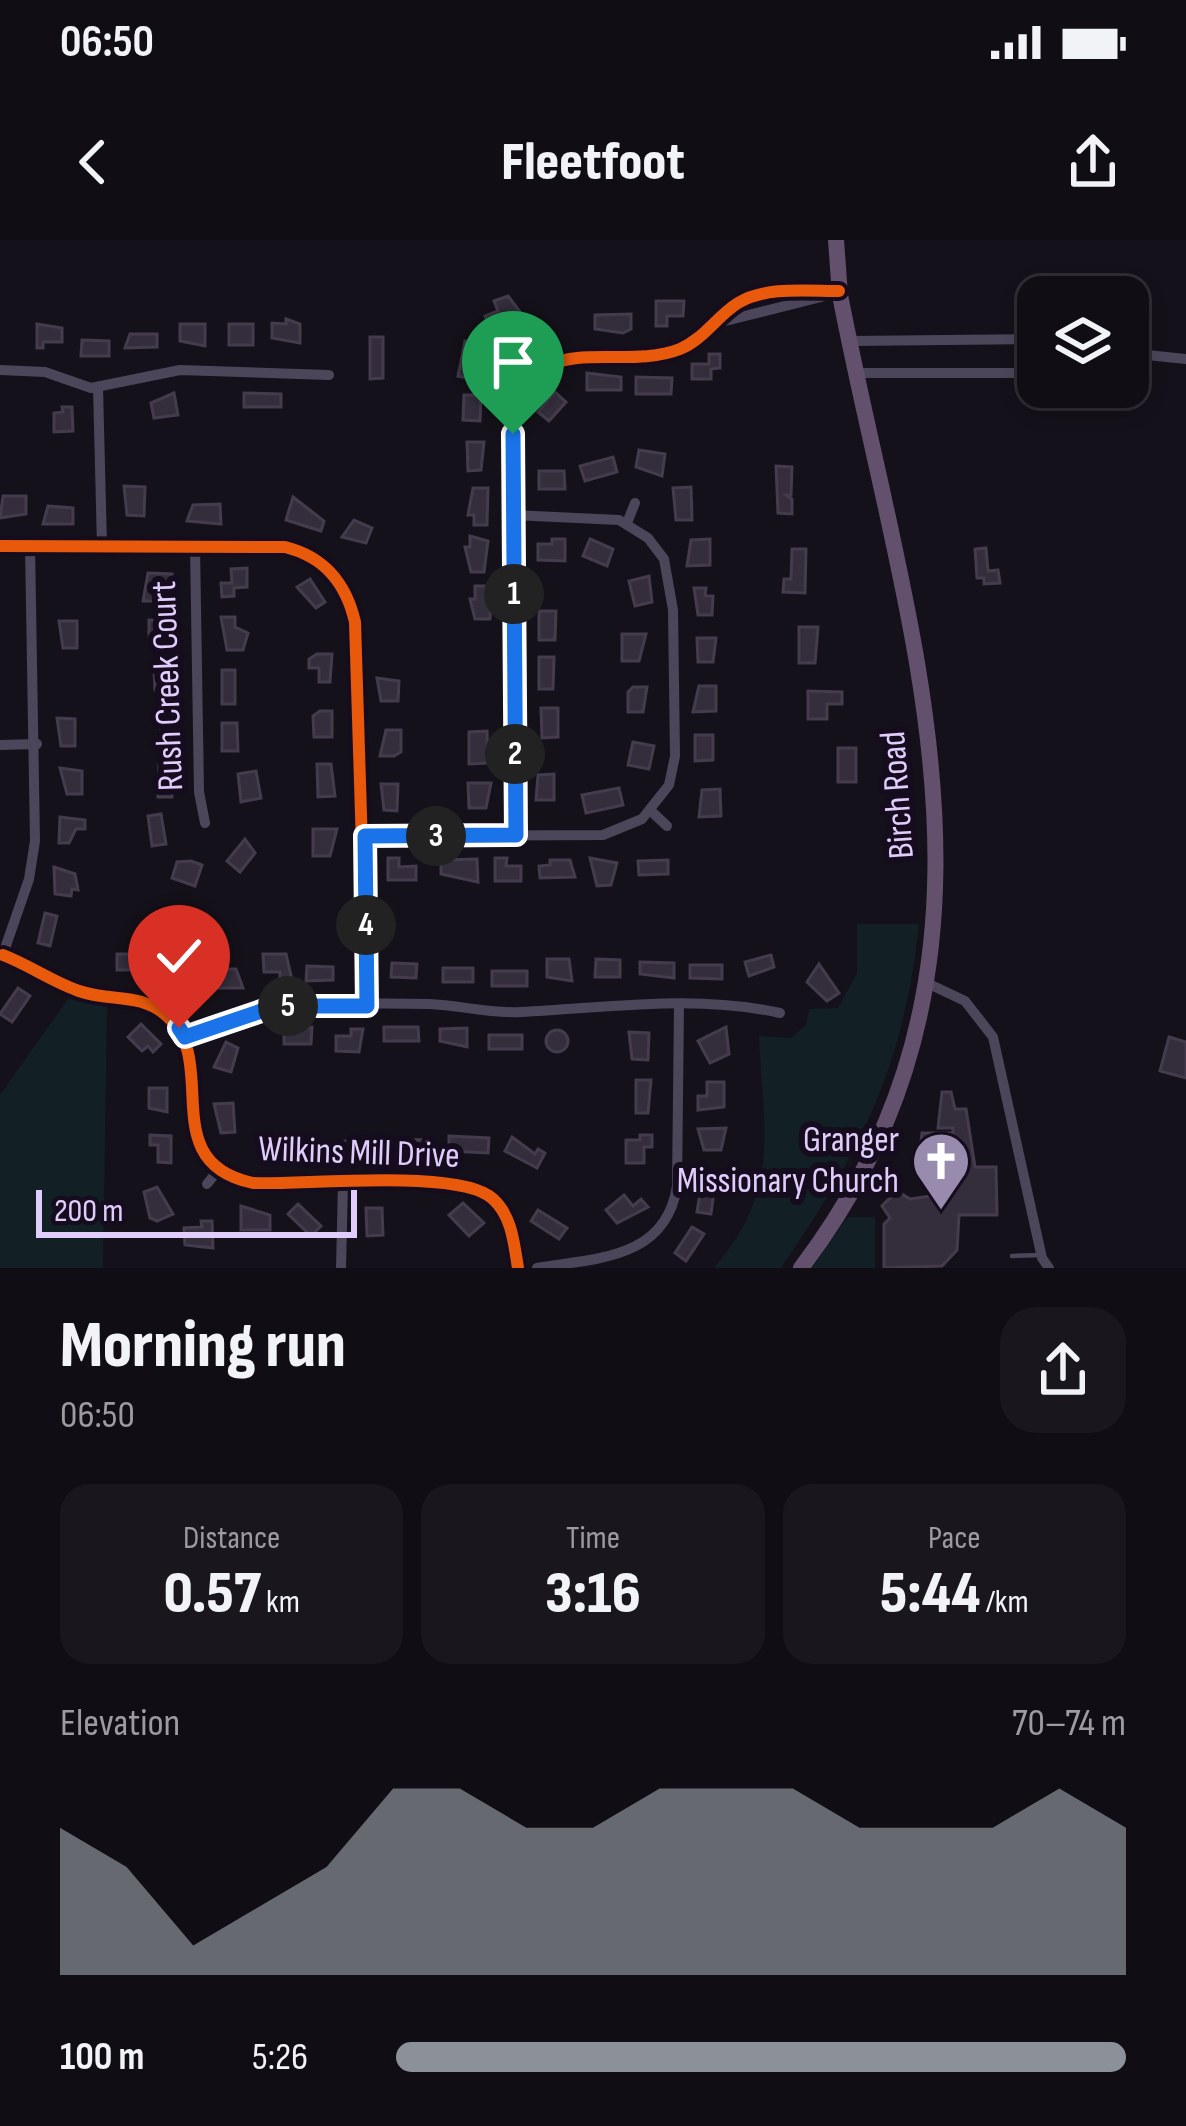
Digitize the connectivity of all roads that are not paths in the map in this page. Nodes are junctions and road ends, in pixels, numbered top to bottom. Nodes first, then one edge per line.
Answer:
1 (836, 240) edge
2 (838, 286) junction
3 (770, 293) junction
4 (775, 312) junction
5 (717, 323) junction
6 (1017, 339) edge
7 (849, 341) junction
8 (1149, 357) edge
9 (1186, 358) edge
10 (520, 361) dead end
11 (0, 370) edge
12 (855, 373) junction
13 (1017, 373) edge
14 (329, 376) dead end
15 (536, 377) junction
16 (98, 387) junction
17 (635, 503) dead end
18 (513, 515) junction
19 (627, 523) junction
20 (0, 546) edge
21 (30, 546) junction
22 (102, 546) junction
23 (195, 546) junction
24 (37, 744) junction
25 (0, 745) edge
26 (651, 812) junction
27 (205, 823) dead end
28 (667, 826) dead end
29 (516, 835) junction
30 (365, 836) junction
31 (2, 958) edge
32 (927, 983) junction
33 (679, 1004) junction
34 (367, 1006) junction
35 (779, 1013) dead end
36 (185, 1037) junction
37 (220, 1169) junction
38 (343, 1183) junction
39 (207, 1184) dead end
40 (508, 1189) dead end
41 (495, 1200) junction
42 (1012, 1256) dead end
43 (1042, 1256) junction
44 (341, 1268) edge
45 (518, 1268) edge
46 (537, 1268) edge
47 (801, 1268) edge
48 (1049, 1268) edge

1 - 2 main road, Birch Road
2 - 3 street
2 - 4 street
2 - 7 main road, Birch Road
3 - 4 street
3 - 5 street
4 - 5 street
5 - 15 street
6 - 7 street
7 - 12 main road, Birch Road
8 - 9 street
10 - 15 street
11 - 16 street
12 - 13 street
12 - 32 main road, Birch Road
14 - 16 street
15 - 18 street
16 - 22 street
17 - 19 street
18 - 19 street
18 - 29 street
19 - 26 street
20 - 21 street
21 - 22 street
21 - 24 street
22 - 23 street
23 - 27 street, Rush Creek Court
23 - 30 street
24 - 25 street
24 - 31 street
26 - 28 street
26 - 29 street
29 - 30 street
30 - 34 street
31 - 36 street
32 - 43 street
32 - 47 main road, Birch Road
33 - 34 street
33 - 35 street
33 - 46 street
34 - 36 street
36 - 37 street, Wilkins Mill Drive
37 - 38 street, Wilkins Mill Drive
37 - 39 street, Wilkins Mill Drive
38 - 41 street, Wilkins Mill Drive
38 - 44 street
40 - 41 street, Wilkins Mill Drive
41 - 45 street, Wilkins Mill Drive
42 - 43 lane
43 - 48 street

